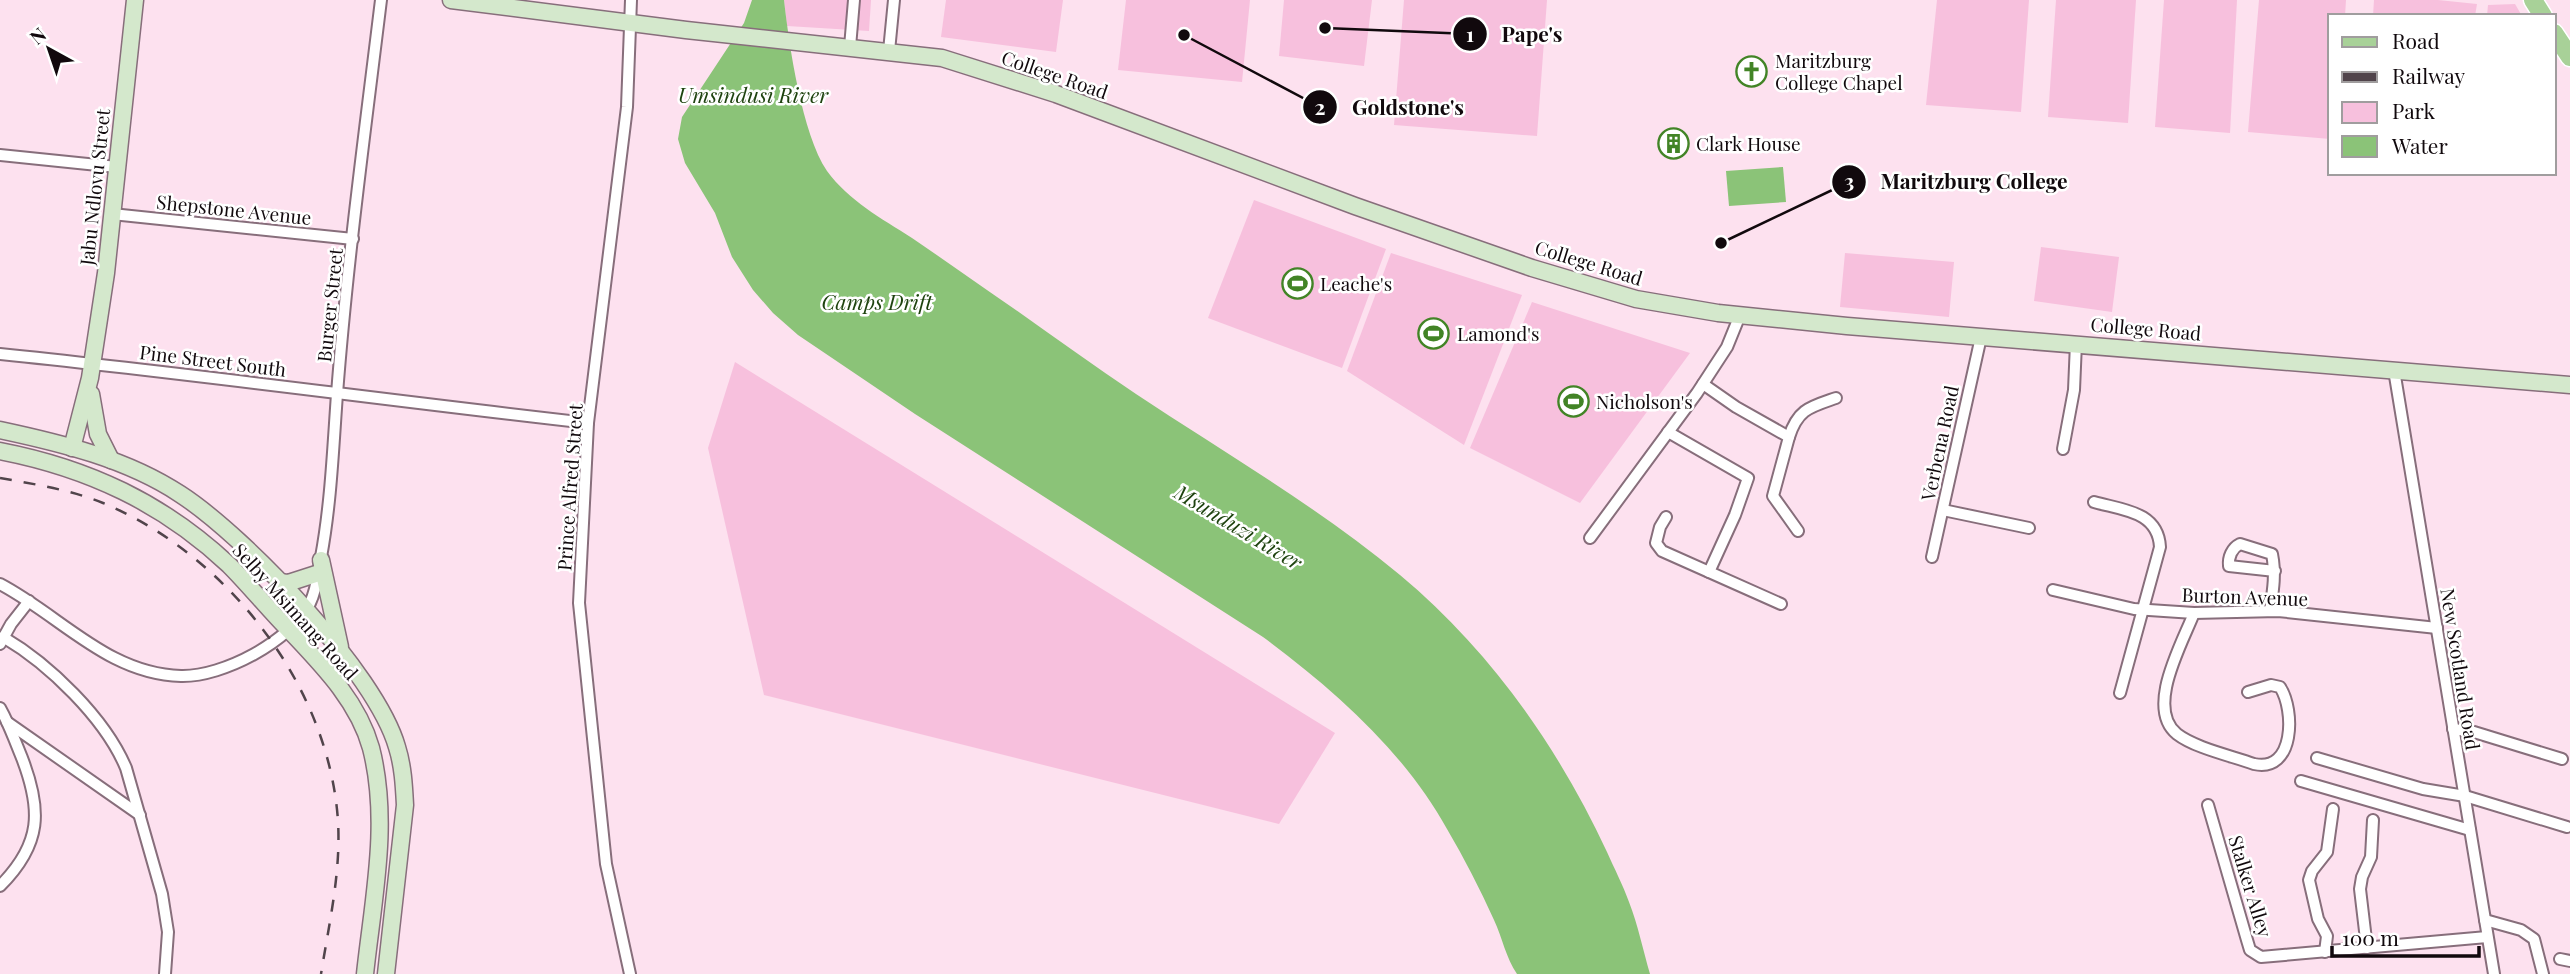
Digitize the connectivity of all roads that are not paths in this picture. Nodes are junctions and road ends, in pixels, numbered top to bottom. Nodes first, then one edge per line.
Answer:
1 (135, 0) edge
2 (381, 0) edge
3 (451, 0) edge
4 (631, 0) edge
5 (854, 0) edge
6 (894, 0) edge
7 (629, 22) junction
8 (2556, 36) edge
9 (850, 47) junction
10 (889, 51) junction
11 (2570, 57) edge
12 (0, 155) edge
13 (117, 167) junction
14 (112, 214) junction
15 (353, 239) junction
16 (1740, 316) junction
17 (1981, 337) junction
18 (2076, 343) junction
19 (0, 354) edge
20 (2394, 369) junction
21 (90, 371) junction
22 (1703, 384) junction
23 (2570, 385) edge
24 (337, 394) junction
25 (1836, 398) dead end
26 (588, 424) junction
27 (0, 430) edge
28 (1668, 432) junction
29 (1789, 437) junction
30 (72, 447) junction
31 (2063, 449) dead end
32 (0, 451) edge
33 (111, 460) junction
34 (2094, 502) dead end
35 (1943, 510) junction
36 (1666, 517) dead end
37 (2029, 528) dead end
38 (1798, 531) dead end
39 (1590, 538) dead end
40 (1932, 557) dead end
41 (320, 567) junction
42 (2275, 571) dead end
43 (1709, 572) junction
44 (279, 582) junction
45 (0, 584) edge
46 (2053, 590) dead end
47 (29, 601) junction
48 (1781, 604) dead end
49 (2143, 610) junction
50 (305, 611) junction
51 (2270, 611) junction
52 (2194, 613) junction
53 (2437, 628) junction
54 (288, 629) junction
55 (1, 641) edge
56 (344, 657) junction
57 (2248, 692) dead end
58 (2120, 693) dead end
59 (0, 708) edge
60 (8, 722) junction
61 (2453, 729) junction
62 (2317, 758) dead end
63 (2562, 759) dead end
64 (2301, 781) dead end
65 (2465, 796) junction
66 (2208, 805) dead end
67 (2333, 809) dead end
68 (139, 815) junction
69 (2372, 820) dead end
70 (2567, 827) dead end
71 (2470, 830) junction
72 (0, 886) edge
73 (2485, 920) junction
74 (2487, 937) junction
75 (2367, 948) junction
76 (2325, 952) junction
77 (165, 974) edge
78 (365, 974) edge
79 (386, 974) edge
80 (629, 974) edge
81 (2494, 974) edge
82 (2543, 974) edge

1 - 13 street, Jabu Ndlovu Street
2 - 15 street, Burger Street
3 - 7 street, College Road
4 - 7 street, Prince Alfred Street
5 - 9 street
6 - 10 street
7 - 9 street, College Road
7 - 26 street, Prince Alfred Street
8 - 11 main road
9 - 10 street, College Road
10 - 16 street, College Road
12 - 13 street
13 - 14 street, Jabu Ndlovu Street
14 - 15 street, Shepstone Avenue
14 - 21 street, Jabu Ndlovu Street
15 - 24 street, Burger Street
16 - 17 street, College Road
16 - 22 street
17 - 18 street, College Road
17 - 35 street, Verbena Road
18 - 20 street, College Road
18 - 31 street
19 - 21 street, Pine Street South
20 - 23 street, College Road
20 - 53 street, New Scotland Road
21 - 24 street, Pine Street South
21 - 30 street, Jabu Ndlovu Street
21 - 33 street, Jabu Ndlovu Street
22 - 28 street
22 - 29 street
24 - 26 street, Pine Street South
24 - 41 street, Burger Street
25 - 29 street
26 - 80 street, Prince Alfred Street
27 - 30 street, Selby Msimang Road
28 - 39 street
28 - 43 street
29 - 38 street
30 - 33 street, Selby Msimang Road
32 - 54 street, Selby Msimang Road
33 - 44 street, Selby Msimang Road
34 - 49 street
35 - 37 street
35 - 40 street, Verbena Road
36 - 43 street
41 - 44 street
41 - 50 street, Burger Street
41 - 56 street
42 - 51 street
43 - 48 street
44 - 50 street, Selby Msimang Road
45 - 47 street
46 - 49 street, Burton Avenue
47 - 54 street
47 - 55 street
49 - 52 street, Burton Avenue
49 - 58 street
50 - 54 street
50 - 56 street, Selby Msimang Road
51 - 52 street, Burton Avenue
51 - 53 street, Burton Avenue
52 - 57 street
53 - 61 street, New Scotland Road
54 - 78 street, Selby Msimang Road
55 - 68 street
56 - 79 street, Selby Msimang Road
59 - 60 street
60 - 68 street
60 - 72 street
61 - 63 street
61 - 65 street, New Scotland Road
62 - 65 street
64 - 71 street
65 - 70 street
65 - 71 street, New Scotland Road
66 - 76 street, Stalker Alley
67 - 76 street
68 - 77 street
69 - 75 street
71 - 73 street, New Scotland Road
73 - 74 street, New Scotland Road
73 - 82 street
74 - 75 street, Stalker Alley
74 - 81 street, New Scotland Road
75 - 76 street, Stalker Alley

